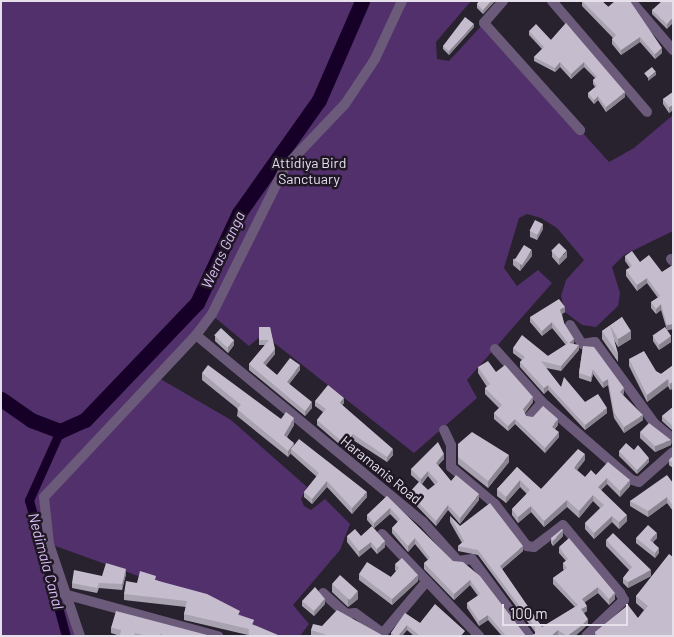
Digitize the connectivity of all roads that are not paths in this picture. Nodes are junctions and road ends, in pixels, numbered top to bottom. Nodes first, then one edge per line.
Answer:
1 (402, 1) edge
2 (503, 1) edge
3 (552, 1) edge
4 (631, 1) edge
5 (673, 50) edge
6 (647, 112) dead end
7 (580, 130) dead end
8 (570, 325) dead end
9 (196, 335) junction
10 (495, 348) dead end
11 (542, 402) junction
12 (530, 416) edge
13 (444, 430) dead end
14 (673, 439) edge
15 (673, 452) edge
16 (382, 534) edge
17 (428, 581) junction
18 (323, 593) edge
19 (64, 594) junction
20 (478, 635) edge
21 (80, 636) edge
22 (218, 636) edge
23 (529, 636) edge
24 (586, 636) edge

1 - 9 street
2 - 7 street
3 - 6 street
4 - 5 street
8 - 14 street
9 - 19 street
9 - 23 street, Haramanis Road
10 - 11 street
11 - 12 street
11 - 15 street
13 - 24 street
16 - 17 street
17 - 18 street
17 - 20 street
19 - 21 street
19 - 22 street

